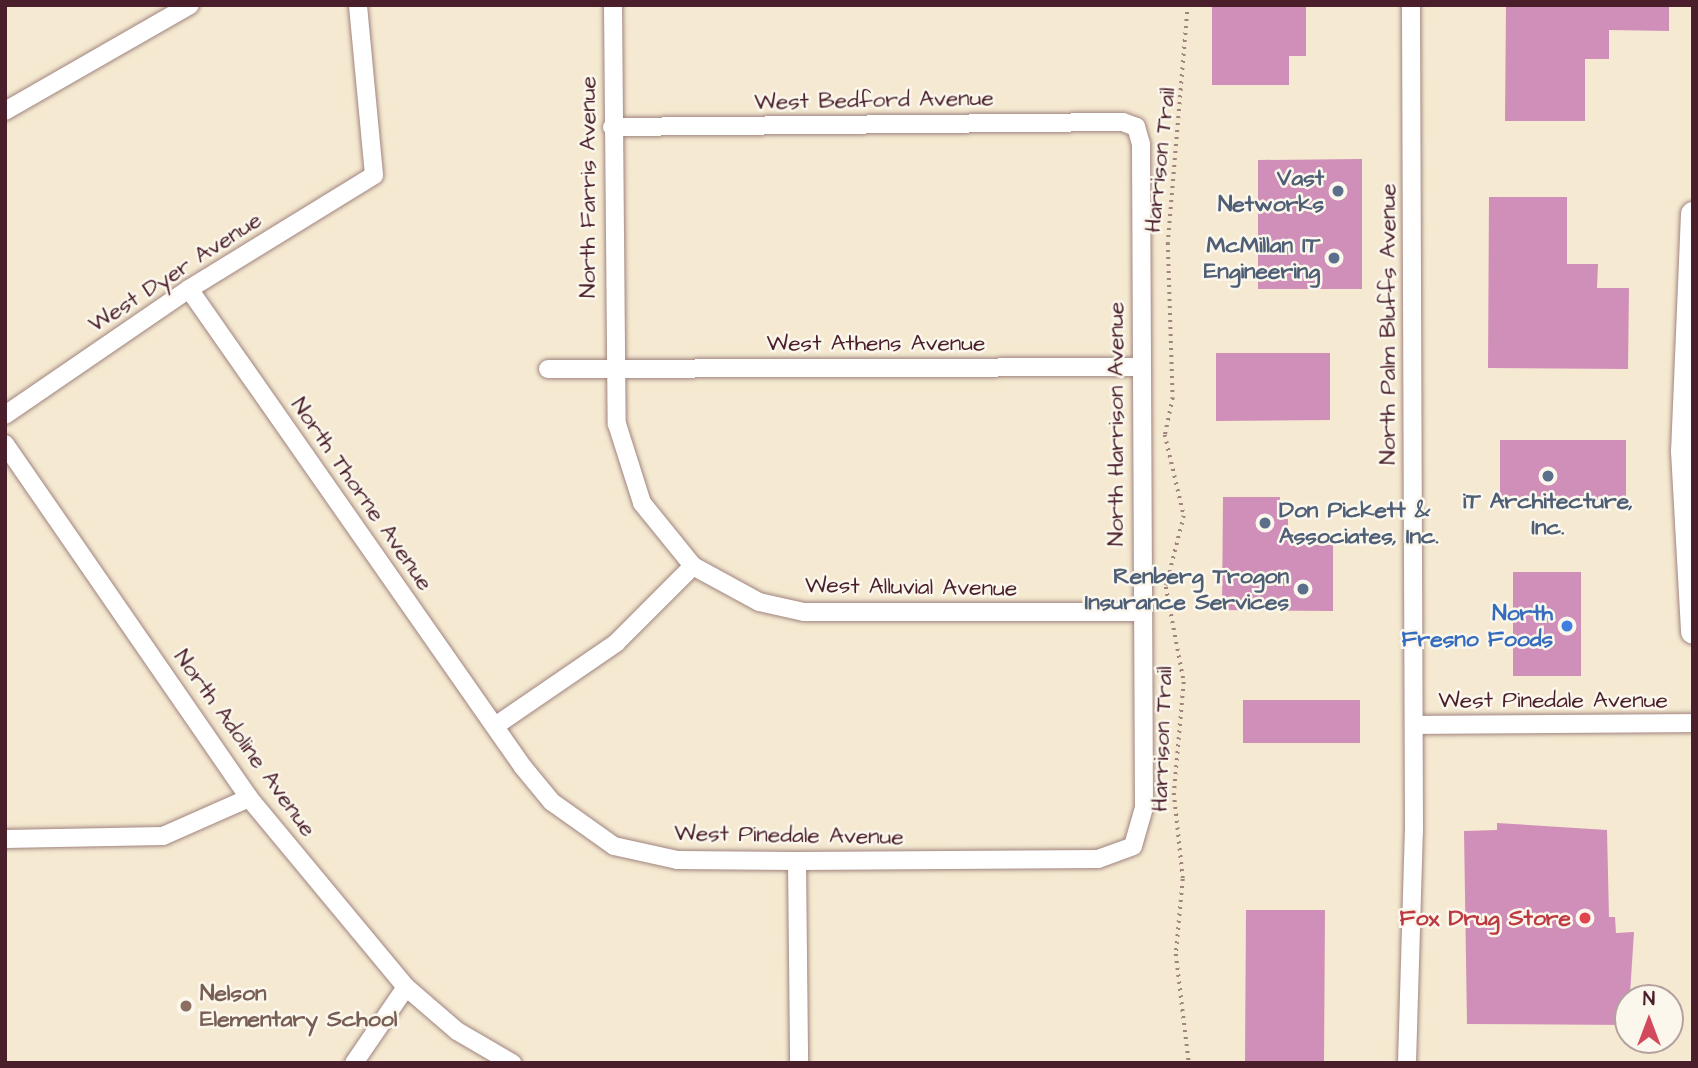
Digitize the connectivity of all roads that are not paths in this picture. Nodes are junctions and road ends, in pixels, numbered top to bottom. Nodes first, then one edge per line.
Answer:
1 (190, 5) edge
2 (358, 5) edge
3 (613, 5) edge
4 (1411, 5) edge
5 (5, 111) edge
6 (612, 127) junction
7 (1136, 127) joint
8 (1693, 214) edge
9 (189, 289) junction
10 (1139, 367) junction
11 (613, 368) junction
12 (548, 369) dead end
13 (5, 415) edge
14 (5, 444) edge
15 (693, 566) junction
16 (1141, 612) junction
17 (1693, 632) edge
18 (1693, 723) edge
19 (1414, 725) junction
20 (495, 726) junction
21 (249, 798) junction
22 (5, 839) edge
23 (1133, 846) joint
24 (797, 861) junction
25 (406, 987) junction
26 (354, 1063) edge
27 (512, 1063) edge
28 (799, 1063) edge
29 (1406, 1063) edge

1 - 5 street
2 - 9 street, West Dyer Avenue
3 - 6 street, North Farris Avenue
4 - 19 street, North Palm Bluffs Avenue
6 - 7 street, West Bedford Avenue
6 - 11 street, North Farris Avenue
7 - 10 street, North Harrison Avenue
8 - 17 main road
9 - 13 street, West Dyer Avenue
9 - 20 street, North Thorne Avenue
10 - 11 street, West Athens Avenue
10 - 16 street, North Harrison Avenue
11 - 12 street
11 - 15 street, North Farris Avenue
14 - 21 street, North Adoline Avenue
15 - 16 street, West Alluvial Avenue
15 - 20 street
16 - 23 street, North Harrison Avenue
18 - 19 street, West Pinedale Avenue
19 - 29 street, North Palm Bluffs Avenue
20 - 24 street, West Pinedale Avenue
21 - 22 street
21 - 25 street, North Adoline Avenue
23 - 24 street, West Pinedale Avenue
24 - 28 street
25 - 26 street
25 - 27 street, North Adoline Avenue

